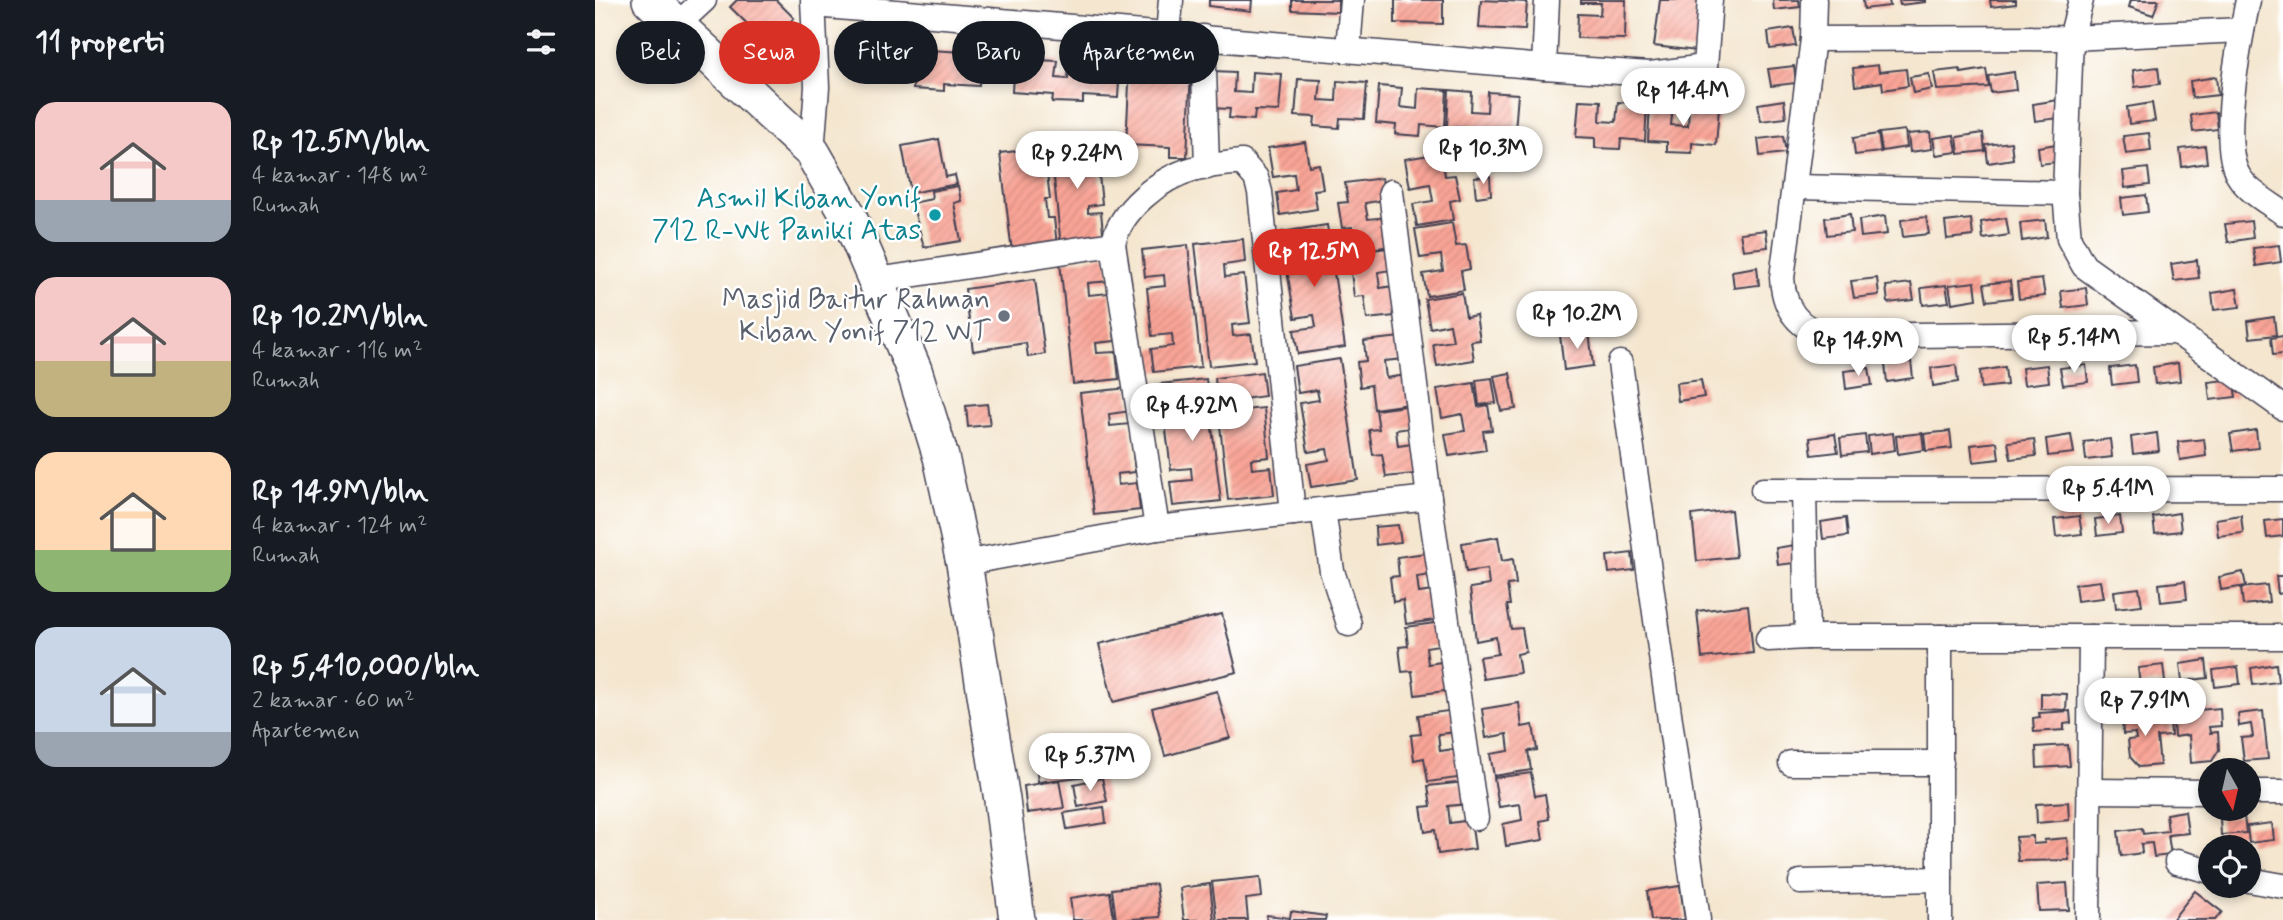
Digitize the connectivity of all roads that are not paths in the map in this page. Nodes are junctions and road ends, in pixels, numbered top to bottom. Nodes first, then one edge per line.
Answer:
1 (650, 0) edge
2 (704, 0) edge
3 (1171, 0) edge
4 (1352, 0) edge
5 (1547, 0) edge
6 (1710, 0) edge
7 (1814, 0) edge
8 (2081, 0) edge
9 (2248, 0) edge
10 (813, 3) edge
11 (673, 21) edge
12 (681, 21) edge
13 (1169, 21) edge
14 (1059, 24) edge
15 (2242, 30) junction
16 (1219, 38) edge
17 (2071, 38) junction
18 (1813, 39) junction
19 (1348, 48) junction
20 (705, 51) edge
21 (1544, 68) junction
22 (1204, 84) edge
23 (812, 152) junction
24 (1207, 167) junction
25 (1794, 187) junction
26 (1391, 192) dead end
27 (2064, 193) junction
28 (2283, 213) edge
29 (1113, 244) junction
30 (877, 279) junction
31 (2175, 332) junction
32 (1620, 363) dead end
33 (2283, 408) edge
34 (2283, 489) edge
35 (1763, 490) dead end
36 (1804, 491) junction
37 (1429, 498) junction
38 (1323, 510) junction
39 (1293, 513) junction
40 (1157, 528) junction
41 (964, 563) junction
42 (1349, 624) dead end
43 (1940, 637) junction
44 (2091, 637) junction
45 (1807, 638) junction
46 (2283, 638) edge
47 (1768, 639) dead end
48 (1791, 763) dead end
49 (1941, 763) junction
50 (2089, 791) junction
51 (2198, 792) edge
52 (2261, 792) edge
53 (2283, 792) edge
54 (1476, 818) dead end
55 (2177, 862) dead end
56 (2198, 868) edge
57 (1940, 879) junction
58 (1801, 882) dead end
59 (2261, 882) edge
60 (2283, 886) edge
61 (2088, 918) dead end
62 (1017, 920) edge
63 (1698, 920) edge
64 (1940, 920) edge

1 - 11 street
2 - 12 street
3 - 13 street
4 - 19 street
5 - 21 street
6 - 21 street
7 - 18 street
8 - 17 street
9 - 15 street
10 - 14 street
10 - 23 street
15 - 17 street
15 - 28 street
16 - 19 street
17 - 18 street
17 - 27 street
18 - 25 street
19 - 21 street
20 - 23 street
22 - 24 street
23 - 30 street
24 - 29 street
24 - 39 street
25 - 27 street
25 - 31 street
26 - 37 street
27 - 31 street
29 - 30 street
29 - 40 street
30 - 41 street
31 - 33 street
32 - 63 street
34 - 36 street
35 - 36 street
36 - 45 street
37 - 38 street
37 - 54 street
38 - 39 street
38 - 42 street
39 - 40 street
40 - 41 street
41 - 62 street
43 - 44 street
43 - 45 street
43 - 49 street
44 - 46 street
44 - 50 street
45 - 47 street
48 - 49 street
49 - 57 street
50 - 51 street
50 - 61 street
52 - 53 street
55 - 56 street
57 - 58 street
57 - 64 street
59 - 60 street

